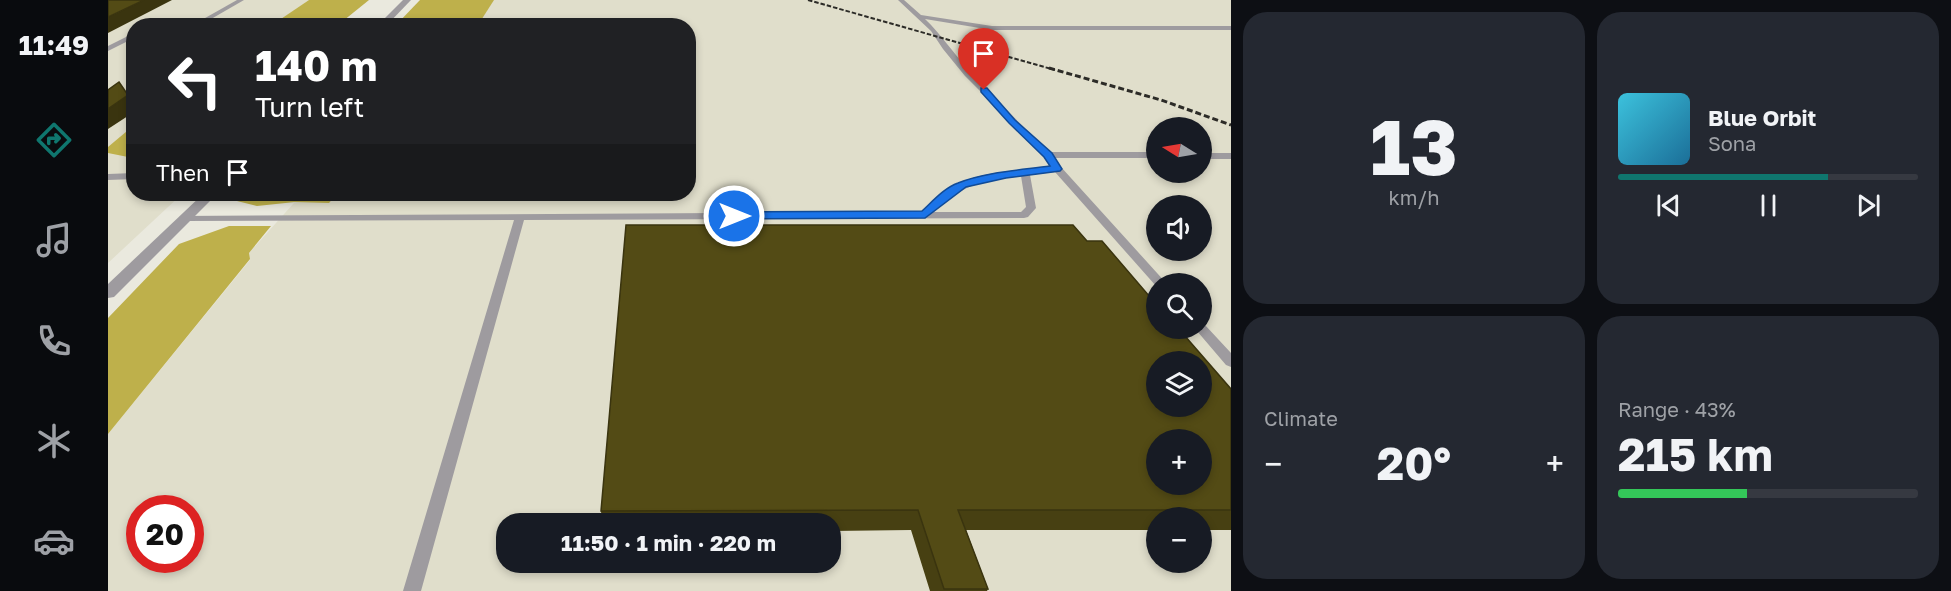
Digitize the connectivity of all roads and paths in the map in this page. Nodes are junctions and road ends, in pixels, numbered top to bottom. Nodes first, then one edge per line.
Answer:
1 (242, 0) edge
2 (407, 0) edge
3 (901, 0) edge
4 (920, 17) junction
5 (209, 18) edge
6 (389, 18) edge
7 (1231, 28) edge
8 (126, 39) edge
9 (108, 49) edge
10 (1048, 155) junction
11 (1146, 155) edge
12 (1212, 156) edge
13 (1231, 156) edge
14 (1057, 169) junction
15 (1025, 174) junction
16 (126, 176) edge
17 (108, 177) edge
18 (126, 177) edge
19 (108, 189) edge
20 (203, 201) edge
21 (925, 215) junction
22 (520, 217) junction
23 (185, 218) junction
24 (1151, 273) edge
25 (108, 293) edge
26 (1211, 339) edge
27 (1231, 362) edge
28 (411, 591) edge

1 - 5 lane
2 - 6 street
3 - 4 lane
4 - 7 lane
4 - 10 lane
8 - 9 lane
10 - 11 lane
10 - 14 lane
12 - 13 lane
14 - 15 lane
14 - 24 lane
15 - 21 lane
15 - 21 lane
16 - 17 lane
18 - 19 lane
20 - 23 street
21 - 22 lane
22 - 23 lane
22 - 28 lane
23 - 25 street
26 - 27 lane

